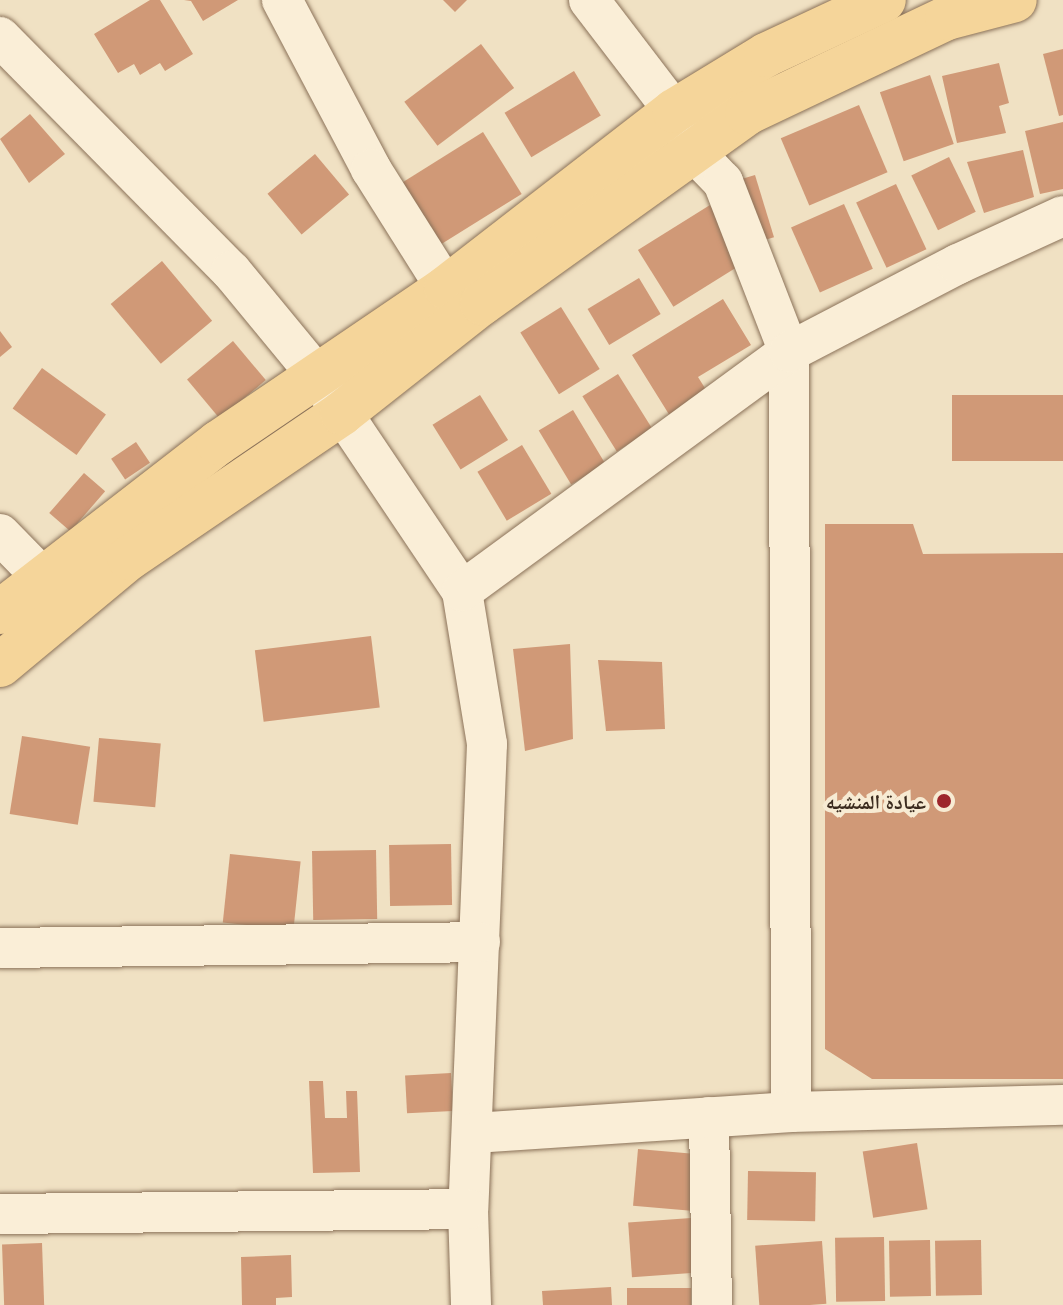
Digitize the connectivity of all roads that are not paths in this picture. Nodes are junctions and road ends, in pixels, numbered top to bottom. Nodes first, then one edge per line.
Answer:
1 (282, 0) edge
2 (589, 0) edge
3 (884, 0) edge
4 (1015, 0) edge
5 (0, 37) edge
6 (674, 111) junction
7 (694, 152) junction
8 (1063, 216) edge
9 (446, 288) junction
10 (789, 352) junction
11 (316, 374) junction
12 (342, 413) junction
13 (0, 534) edge
14 (45, 580) junction
15 (462, 591) junction
16 (0, 612) edge
17 (0, 665) edge
18 (480, 942) junction
19 (0, 948) edge
20 (1063, 1105) edge
21 (791, 1112) junction
22 (709, 1117) junction
23 (474, 1133) junction
24 (468, 1209) junction
25 (0, 1214) edge
26 (471, 1305) edge
27 (712, 1305) edge

1 - 9 street
2 - 6 street
3 - 6 main road
4 - 7 main road
5 - 11 street
6 - 7 street
6 - 9 main road
7 - 10 street
7 - 12 main road
8 - 10 street
9 - 11 main road
10 - 15 street
10 - 21 street
11 - 12 street
11 - 14 main road
12 - 15 street
12 - 17 main road
13 - 14 street
14 - 16 main road
15 - 18 street
18 - 19 street
18 - 23 street
20 - 21 street
21 - 22 street
22 - 23 street
22 - 27 street
23 - 24 street
24 - 25 street
24 - 26 street

